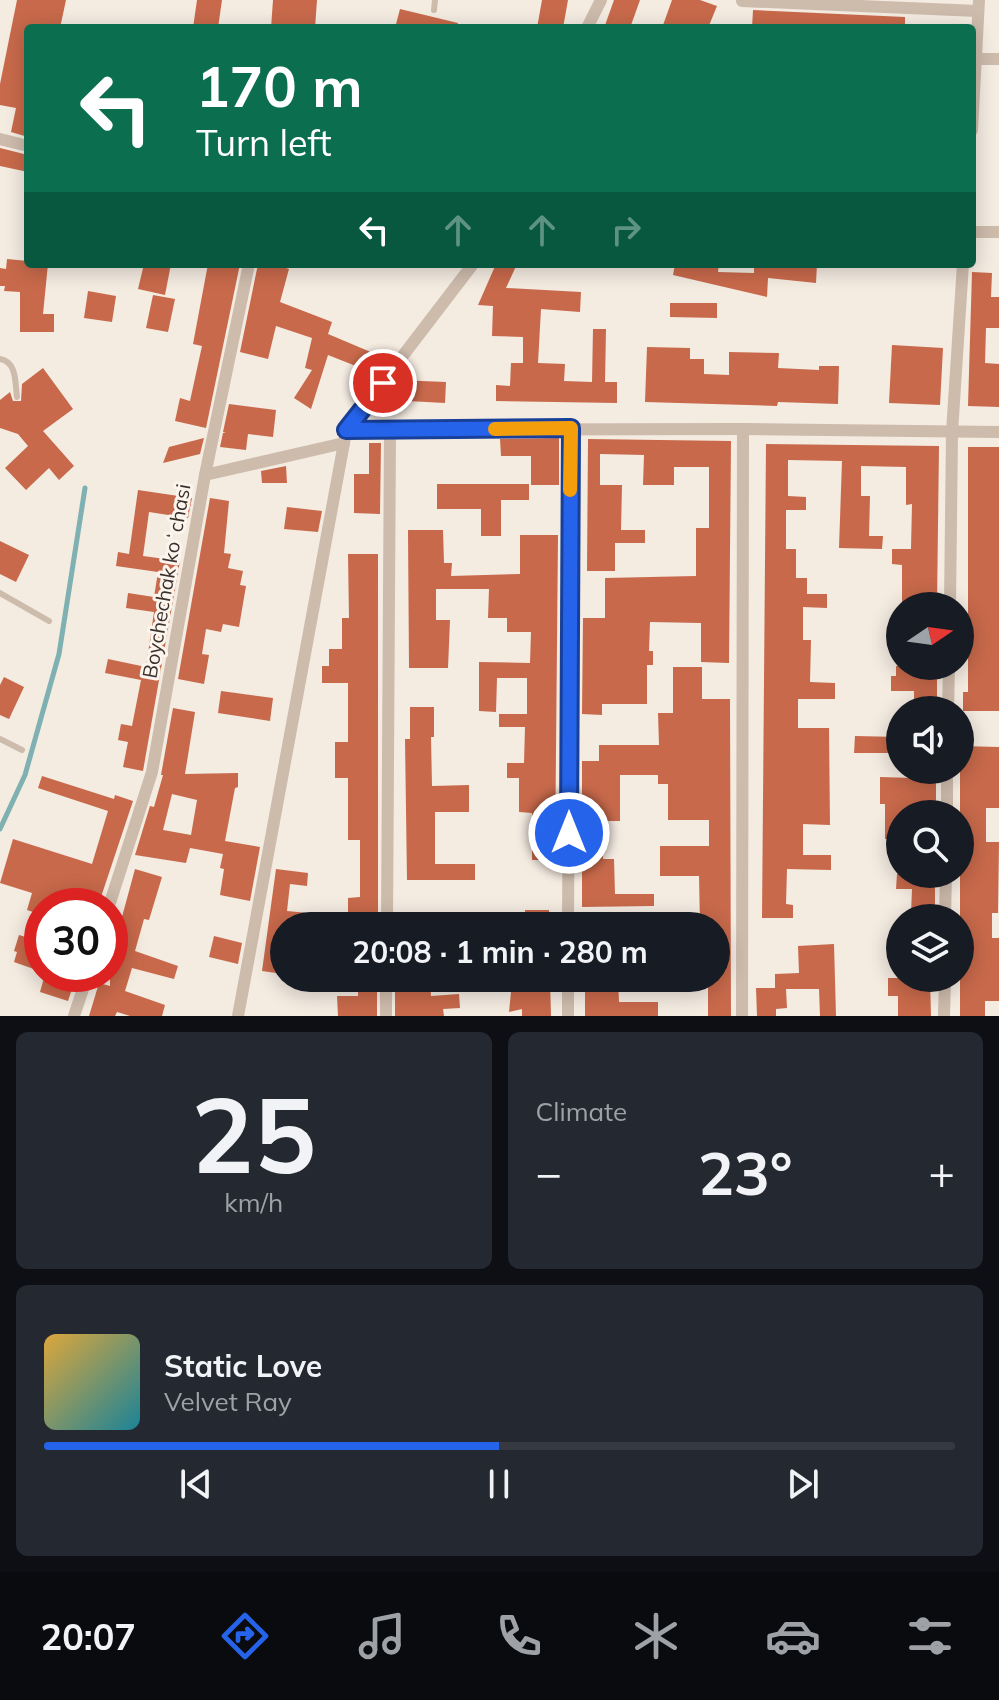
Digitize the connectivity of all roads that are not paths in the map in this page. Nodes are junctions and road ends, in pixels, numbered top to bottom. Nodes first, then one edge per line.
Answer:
1 (435, 0) edge
2 (601, 0) edge
3 (742, 1) edge
4 (978, 5) edge
5 (434, 10) dead end
6 (589, 24) edge
7 (977, 59) junction
8 (999, 59) edge
9 (976, 73) edge
10 (0, 139) edge
11 (24, 145) edge
12 (976, 232) edge
13 (999, 232) edge
14 (248, 268) edge
15 (470, 268) edge
16 (963, 268) edge
17 (0, 359) edge
18 (17, 397) dead end
19 (571, 428) junction
20 (743, 429) junction
21 (390, 430) junction
22 (952, 432) junction
23 (999, 432) edge
24 (345, 436) junction
25 (205, 475) junction
26 (950, 592) edge
27 (0, 593) edge
28 (49, 621) dead end
29 (0, 739) edge
30 (22, 750) dead end
31 (115, 888) edge
32 (387, 912) edge
33 (568, 912) edge
34 (82, 992) edge
35 (386, 992) edge
36 (568, 992) edge
37 (945, 992) edge
38 (74, 1016) edge
39 (238, 1016) edge
40 (386, 1016) edge
41 (568, 1016) edge
42 (742, 1016) edge
43 (944, 1016) edge

1 - 5 lane
2 - 6 street
3 - 4 street
4 - 7 street
7 - 8 street
7 - 9 street
10 - 11 street
12 - 13 street
14 - 25 street
15 - 24 street
16 - 22 street
17 - 18 lane
19 - 20 street, Boychechak koʻchasi
19 - 21 street, Boychechak koʻchasi
19 - 33 street
20 - 22 street, Boychechak koʻchasi
20 - 42 street
21 - 24 street, Boychechak koʻchasi
21 - 32 street
22 - 23 street, Boychechak koʻchasi
22 - 26 street
24 - 25 street, Boychechak koʻchasi
24 - 39 street
25 - 31 street, Boychechak koʻchasi
27 - 28 lane
29 - 30 lane
34 - 38 street
35 - 40 street
36 - 41 street
37 - 43 street

